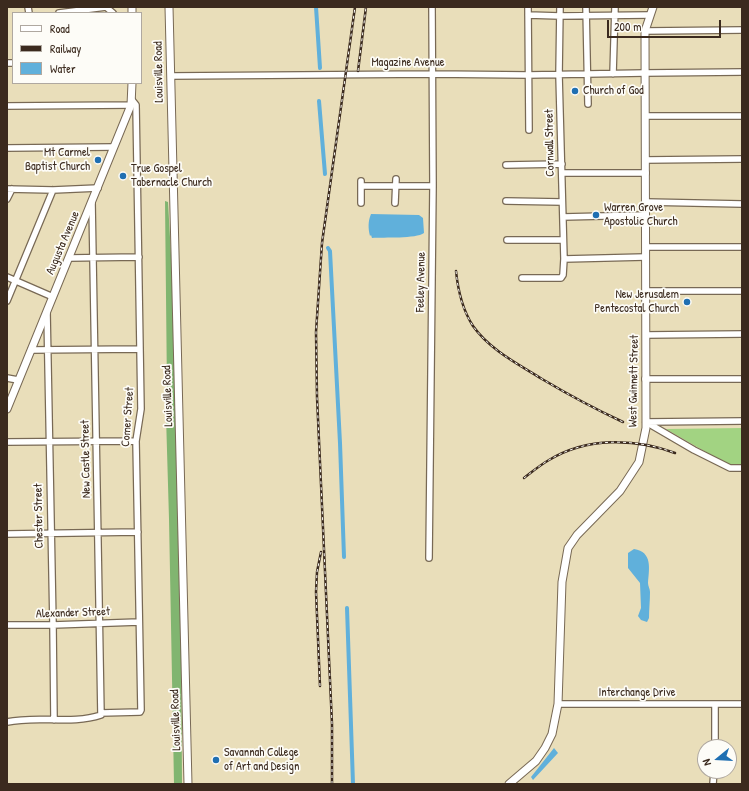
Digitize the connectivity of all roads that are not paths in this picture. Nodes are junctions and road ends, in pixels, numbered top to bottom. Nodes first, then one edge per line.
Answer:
1 (106, 7) edge
2 (169, 7) edge
3 (432, 7) edge
4 (528, 7) edge
5 (560, 7) edge
6 (586, 7) edge
7 (615, 7) edge
8 (653, 7) edge
9 (66, 12) edge
10 (528, 15) junction
11 (586, 15) junction
12 (615, 15) junction
13 (650, 15) junction
14 (560, 16) junction
15 (742, 30) edge
16 (645, 31) junction
17 (742, 72) edge
18 (646, 73) junction
19 (432, 74) junction
20 (588, 74) junction
21 (613, 74) junction
22 (528, 75) junction
23 (559, 75) junction
24 (170, 76) junction
25 (132, 84) edge
26 (131, 103) junction
27 (588, 104) dead end
28 (7, 106) edge
29 (645, 116) junction
30 (742, 116) edge
31 (529, 130) dead end
32 (113, 147) junction
33 (7, 148) edge
34 (742, 159) edge
35 (645, 160) junction
36 (562, 164) junction
37 (506, 165) dead end
38 (562, 172) junction
39 (646, 173) junction
40 (396, 179) dead end
41 (396, 186) junction
42 (433, 186) junction
43 (98, 188) junction
44 (9, 189) edge
45 (53, 190) junction
46 (7, 199) edge
47 (506, 201) dead end
48 (92, 202) junction
49 (362, 202) dead end
50 (562, 202) junction
51 (646, 202) junction
52 (396, 203) dead end
53 (742, 204) edge
54 (646, 215) junction
55 (563, 217) junction
56 (507, 240) dead end
57 (562, 240) junction
58 (646, 247) junction
59 (742, 247) edge
60 (139, 257) junction
61 (646, 257) junction
62 (69, 258) junction
63 (94, 258) junction
64 (564, 259) junction
65 (7, 277) edge
66 (522, 278) dead end
67 (15, 280) junction
68 (646, 291) junction
69 (742, 291) edge
70 (53, 297) junction
71 (7, 301) edge
72 (47, 312) junction
73 (742, 334) edge
74 (646, 335) junction
75 (140, 349) junction
76 (31, 350) junction
77 (48, 350) junction
78 (95, 350) junction
79 (7, 378) edge
80 (645, 379) junction
81 (742, 379) edge
82 (18, 380) junction
83 (8, 405) edge
84 (742, 421) edge
85 (646, 422) junction
86 (136, 440) junction
87 (49, 441) junction
88 (97, 441) junction
89 (7, 442) edge
90 (742, 468) edge
91 (98, 532) junction
92 (138, 532) junction
93 (51, 533) junction
94 (7, 534) edge
95 (429, 558) dead end
96 (139, 622) junction
97 (99, 623) junction
98 (7, 625) edge
99 (53, 625) junction
100 (558, 704) junction
101 (715, 704) junction
102 (742, 704) edge
103 (101, 714) junction
104 (54, 720) junction
105 (7, 722) edge
106 (715, 739) edge
107 (188, 784) edge
108 (510, 784) edge

1 - 9 street
2 - 24 main road, Louisville Road
3 - 19 street, Feeley Avenue
4 - 10 street
5 - 14 street, Cornwall Street
6 - 11 street
7 - 12 street
8 - 13 main road, West Gwinnett Street
10 - 14 street
10 - 22 street
11 - 12 street
11 - 14 street
11 - 20 street
12 - 13 street
12 - 21 street
13 - 16 main road, West Gwinnett Street
14 - 23 street, Cornwall Street
15 - 16 street
16 - 18 main road, West Gwinnett Street
17 - 18 street, Magazine Avenue
18 - 21 street, Magazine Avenue
18 - 29 main road, West Gwinnett Street
19 - 22 street, Magazine Avenue
19 - 24 street, Magazine Avenue
19 - 42 street, Feeley Avenue
20 - 21 street, Magazine Avenue
20 - 23 street, Magazine Avenue
20 - 27 street
22 - 23 street, Magazine Avenue
22 - 31 street
23 - 36 street, Cornwall Street
24 - 107 main road, Louisville Road
25 - 26 main road, Augusta Avenue
26 - 28 street
26 - 32 main road, Augusta Avenue
26 - 60 street, Comer Street
29 - 30 street
29 - 35 main road, West Gwinnett Street
32 - 33 street
32 - 43 main road, Augusta Avenue
34 - 35 street
35 - 39 main road, West Gwinnett Street
36 - 37 street
36 - 38 street, Cornwall Street
38 - 39 street
38 - 50 street, Cornwall Street
39 - 51 main road, West Gwinnett Street
40 - 41 street
41 - 42 street
41 - 49 street
41 - 52 street
42 - 95 street, Feeley Avenue
43 - 45 street
43 - 48 main road, Augusta Avenue
44 - 45 street
44 - 46 street
45 - 67 street
47 - 50 street
48 - 62 main road, Augusta Avenue
48 - 63 street, New Castle Street
50 - 55 street, Cornwall Street
51 - 53 street
51 - 54 main road, West Gwinnett Street
54 - 55 street
54 - 58 main road, West Gwinnett Street
55 - 57 street, Cornwall Street
56 - 57 street
57 - 64 street, Cornwall Street
58 - 59 street
58 - 61 main road, West Gwinnett Street
60 - 63 street
60 - 75 street, Comer Street
61 - 64 street
61 - 68 main road, West Gwinnett Street
62 - 63 street
62 - 70 main road, Augusta Avenue
63 - 78 street, New Castle Street
64 - 66 street, Cornwall Street
65 - 67 street
67 - 70 street
67 - 71 street
68 - 69 street
68 - 74 main road, West Gwinnett Street
70 - 72 main road, Augusta Avenue
72 - 76 main road, Augusta Avenue
72 - 77 street, Chester Street
73 - 74 street
74 - 80 main road, West Gwinnett Street
75 - 78 street
75 - 86 street, Comer Street
76 - 77 street
76 - 82 main road, Augusta Avenue
77 - 78 street
77 - 87 street, Chester Street
78 - 88 street, New Castle Street
79 - 82 street
80 - 81 street
80 - 85 main road, West Gwinnett Street
82 - 83 main road, Augusta Avenue
84 - 85 street
85 - 90 street
85 - 100 main road, West Gwinnett Street
86 - 88 street
86 - 92 street, Comer Street
87 - 88 street
87 - 89 street
87 - 93 street, Chester Street
88 - 91 street, New Castle Street
91 - 92 street
91 - 93 street
91 - 97 street, New Castle Street
92 - 96 street, Comer Street
93 - 94 street
93 - 99 street, Chester Street
96 - 97 street, Alexander Street
96 - 103 street, Comer Street
97 - 99 street, Alexander Street
97 - 103 street, New Castle Street
98 - 99 street, Alexander Street
99 - 104 street, Chester Street
100 - 101 street, Interchange Drive
100 - 108 main road, West Gwinnett Street
101 - 102 street, Interchange Drive
101 - 106 street
103 - 104 street
104 - 105 street

